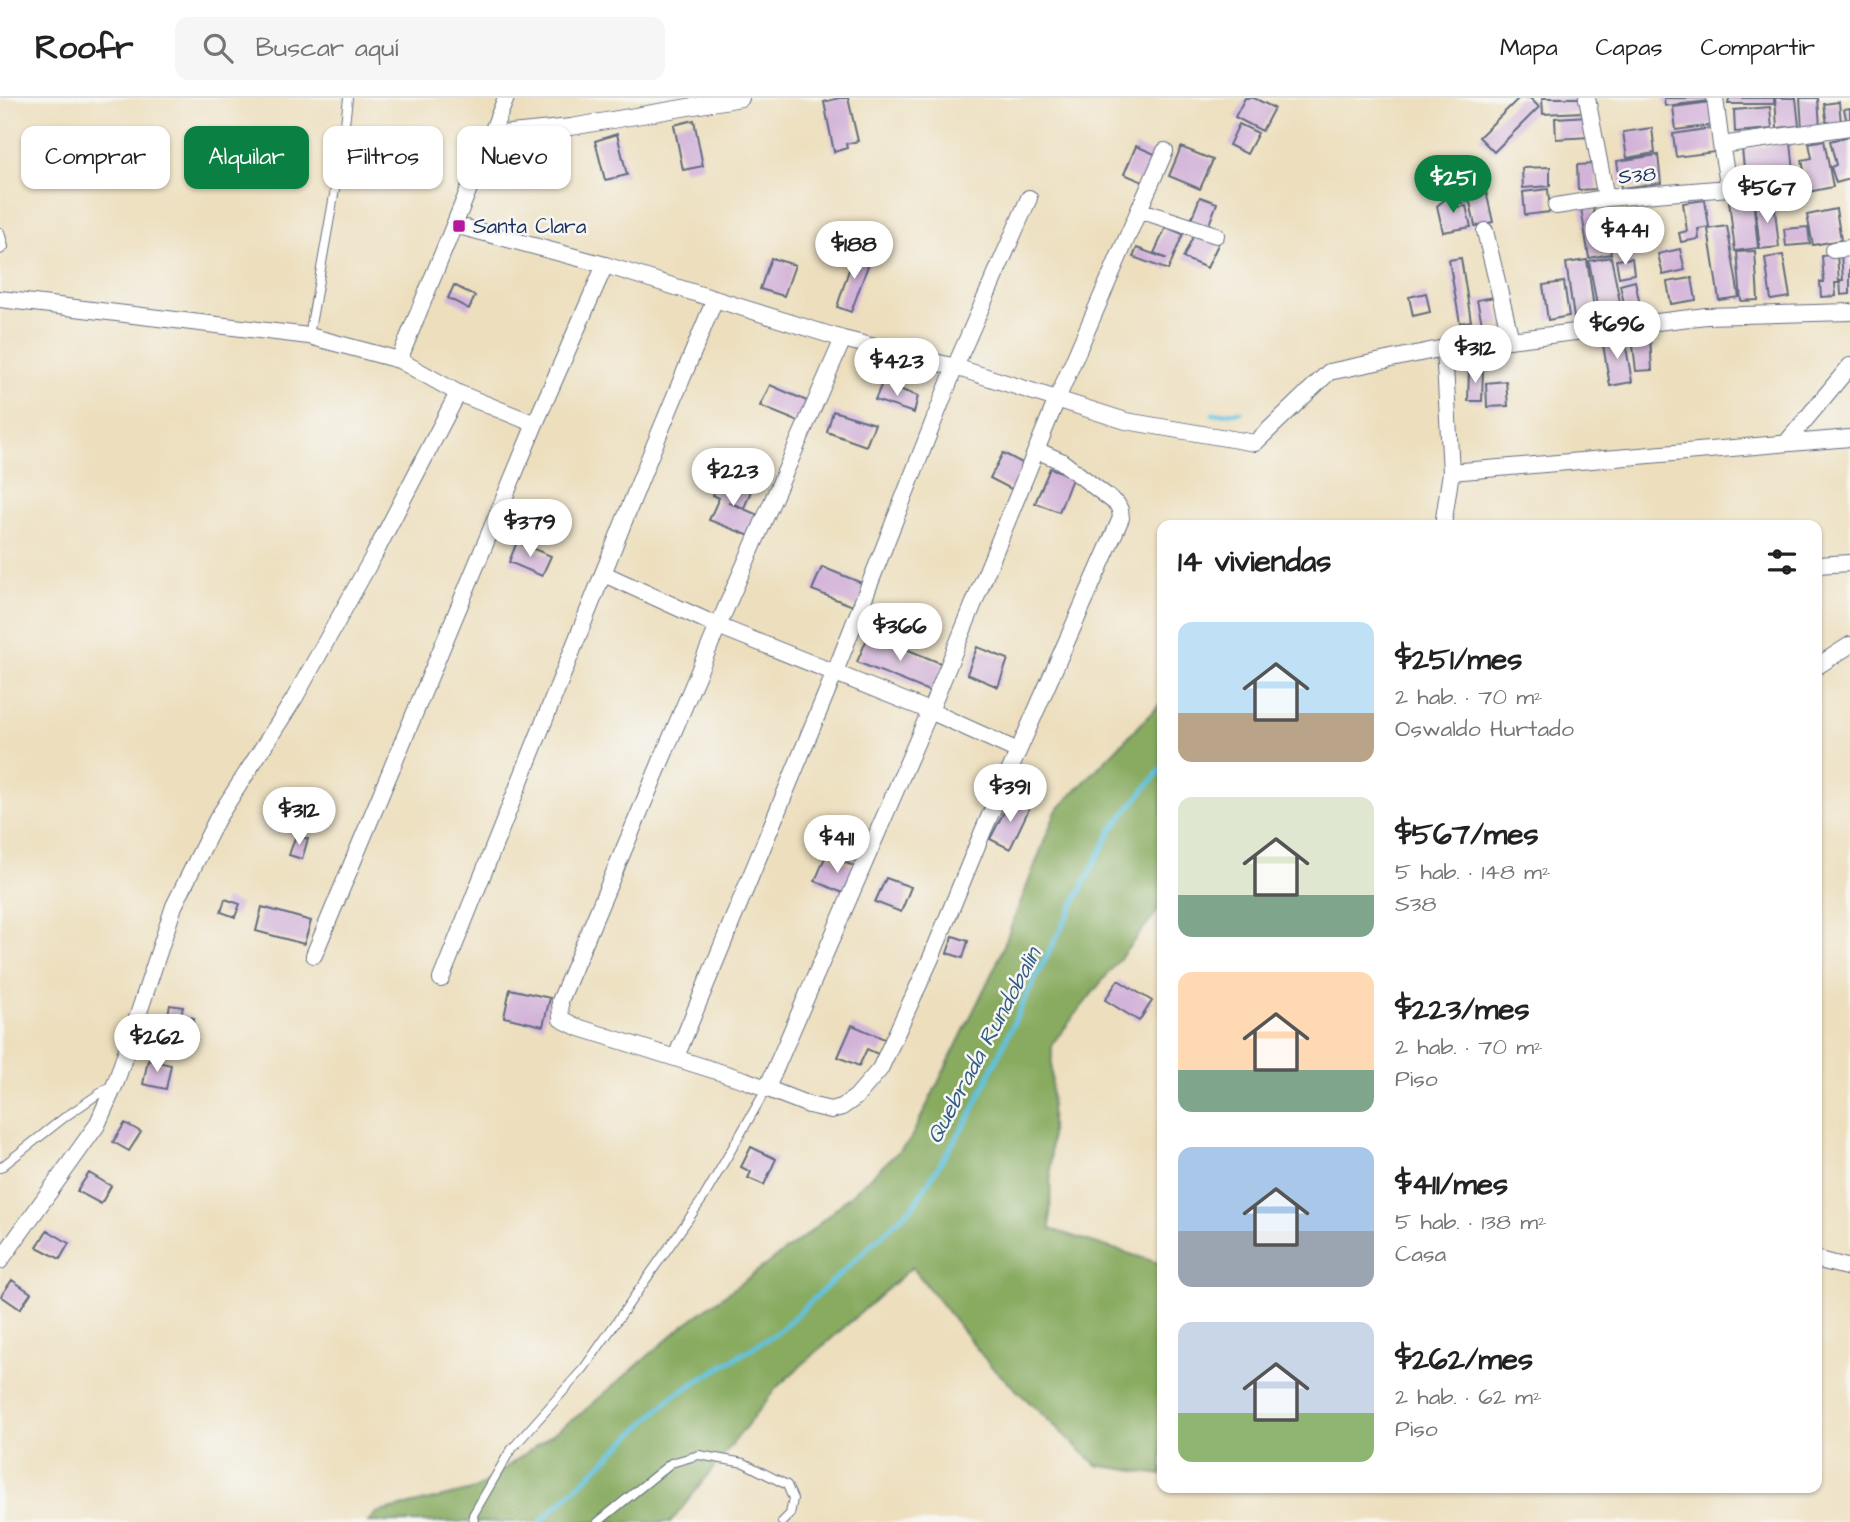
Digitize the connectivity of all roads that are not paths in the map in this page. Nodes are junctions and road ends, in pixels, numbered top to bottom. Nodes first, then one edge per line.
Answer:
1 (348, 98) edge
2 (506, 98) edge
3 (741, 98) edge
4 (1587, 98) edge
5 (1715, 98) edge
6 (495, 126) edge
7 (571, 127) edge
8 (1850, 127) edge
9 (1721, 145) junction
10 (1165, 151) dead end
11 (1729, 188) junction
12 (1790, 188) dead end
13 (469, 189) edge
14 (1030, 198) dead end
15 (1606, 198) junction
16 (1556, 206) dead end
17 (1139, 210) junction
18 (455, 225) junction
19 (1485, 231) dead end
20 (0, 232) edge
21 (1216, 235) dead end
22 (1850, 247) edge
23 (0, 250) edge
24 (1833, 250) dead end
25 (605, 265) junction
26 (0, 299) edge
27 (715, 299) junction
28 (1850, 313) edge
29 (309, 336) junction
30 (844, 340) junction
31 (1511, 340) junction
32 (1444, 348) junction
33 (400, 359) junction
34 (1850, 366) edge
35 (955, 367) junction
36 (458, 393) junction
37 (1057, 399) junction
38 (535, 424) junction
39 (1850, 438) edge
40 (1786, 443) junction
41 (1036, 450) junction
42 (1451, 472) junction
43 (1445, 520) edge
44 (1850, 563) edge
45 (1822, 565) edge
46 (604, 574) junction
47 (718, 626) junction
48 (1850, 645) edge
49 (1822, 663) edge
50 (835, 672) junction
51 (930, 711) junction
52 (1018, 751) junction
53 (314, 955) dead end
54 (441, 979) dead end
55 (676, 1057) junction
56 (116, 1082) junction
57 (767, 1088) junction
58 (0, 1168) edge
59 (0, 1261) edge
60 (1822, 1261) edge
61 (1850, 1268) edge
62 (474, 1522) edge
63 (598, 1522) edge
64 (782, 1522) edge

1 - 29 lane
2 - 6 street
3 - 7 street
4 - 15 street, S38
5 - 9 street
8 - 9 street
9 - 11 street
10 - 17 street
11 - 12 street, S38
11 - 15 street, S38
13 - 18 street
14 - 35 street
15 - 16 street
17 - 21 street
17 - 37 street
18 - 25 street
18 - 33 street
19 - 31 street
20 - 23 lane
22 - 24 street
25 - 27 street
25 - 38 street
26 - 29 street
27 - 30 street
27 - 46 street
28 - 31 street
29 - 33 street
30 - 35 street
30 - 47 street
31 - 32 street
32 - 37 street
32 - 42 street
33 - 36 street
34 - 40 street
35 - 37 street
35 - 50 street
36 - 38 street
36 - 56 street
37 - 41 street
38 - 53 street
39 - 40 street
40 - 42 street
41 - 51 street
41 - 52 street
42 - 43 street
44 - 45 street
46 - 47 street
46 - 54 street
47 - 50 street
47 - 55 street
48 - 49 street
50 - 51 street
50 - 55 street
51 - 52 street
51 - 57 street
52 - 57 street
55 - 57 street
56 - 58 lane
56 - 59 street
57 - 62 lane
60 - 61 street
63 - 64 lane

